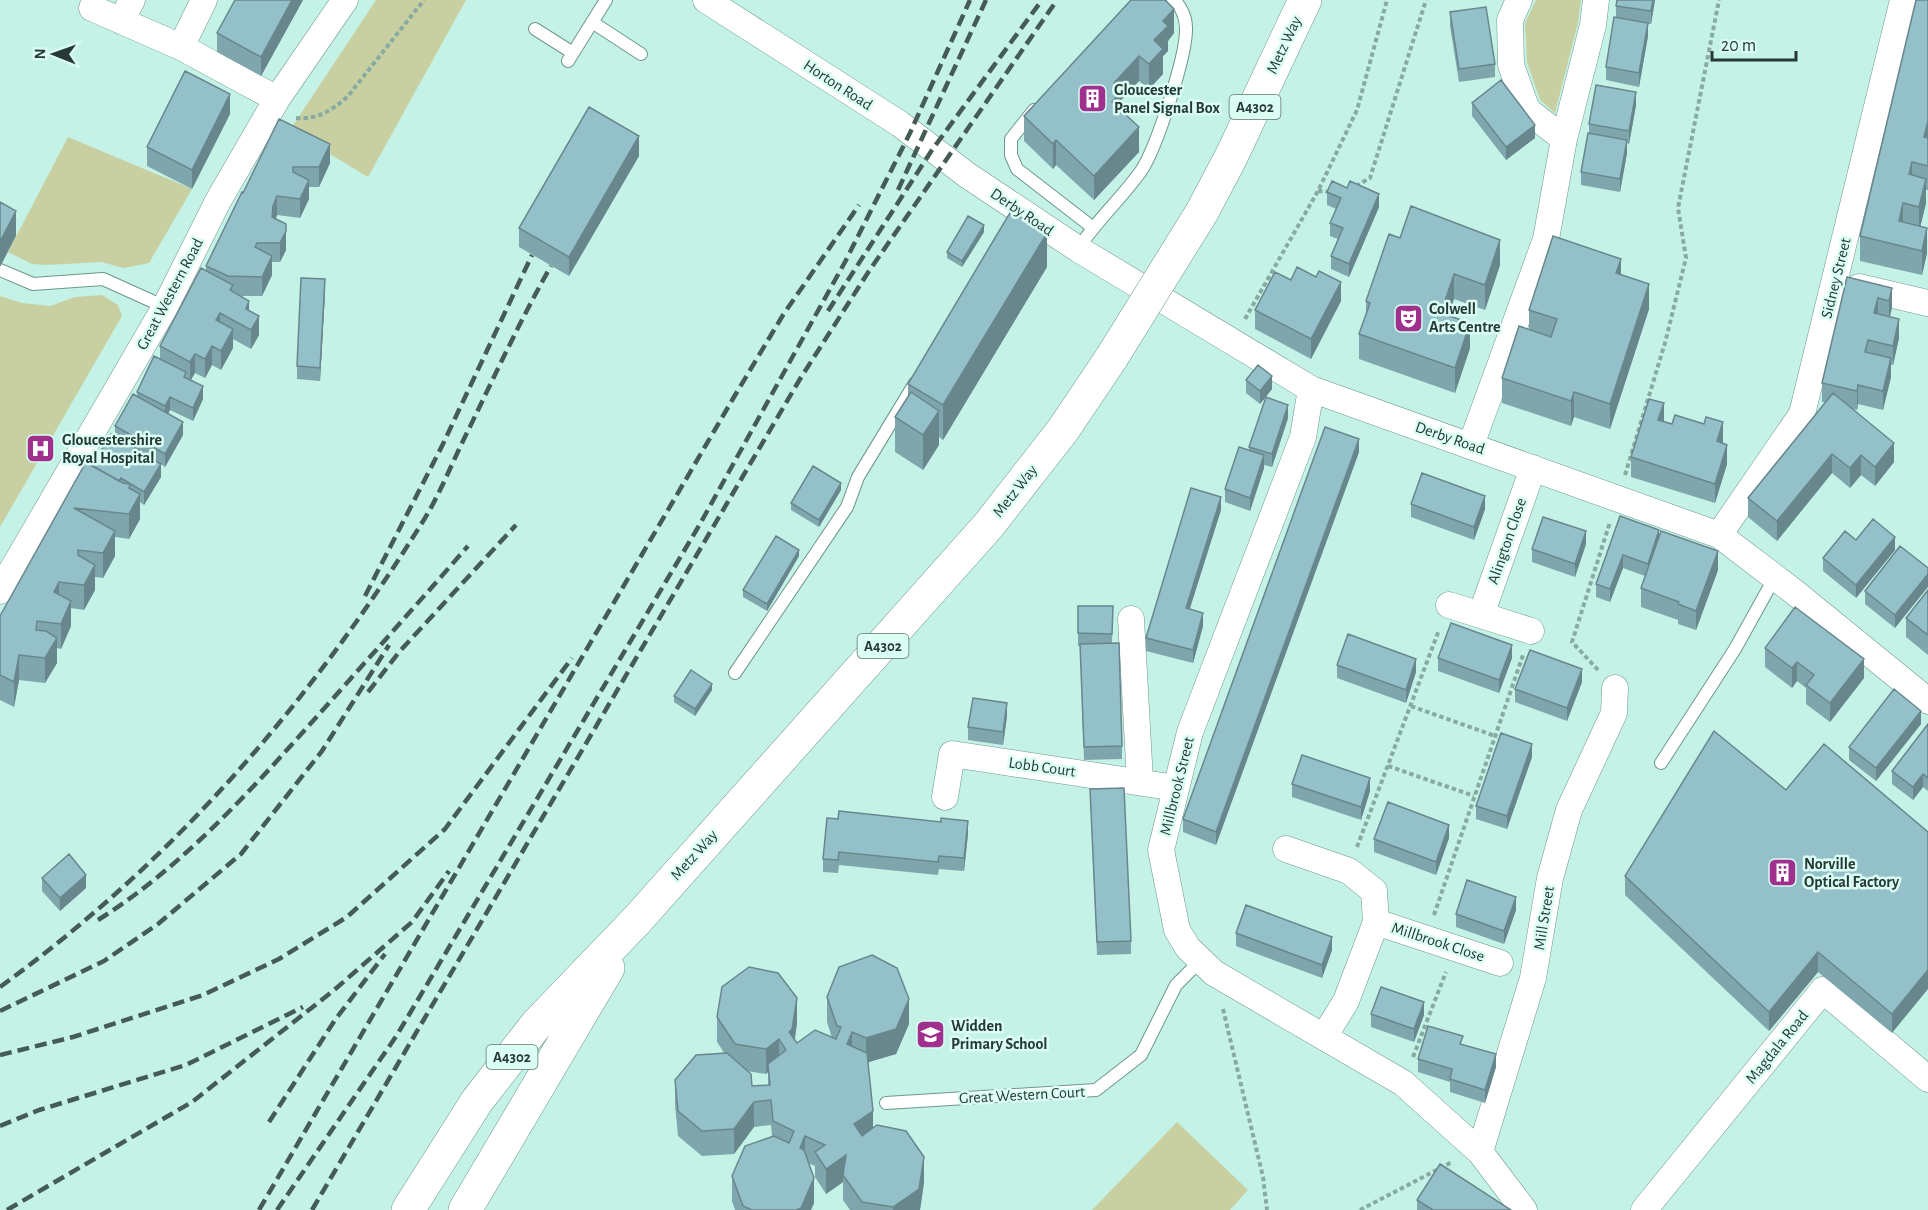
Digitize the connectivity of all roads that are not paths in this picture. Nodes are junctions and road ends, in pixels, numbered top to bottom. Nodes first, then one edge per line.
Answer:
1 (204, 0) edge
2 (345, 0) edge
3 (606, 0) edge
4 (706, 0) edge
5 (1173, 0) edge
6 (1305, 0) edge
7 (1519, 0) edge
8 (1596, 0) edge
9 (1903, 0) edge
10 (92, 8) dead end
11 (126, 11) edge
12 (592, 22) junction
13 (536, 29) dead end
14 (181, 48) junction
15 (641, 54) dead end
16 (1046, 98) edge
17 (272, 107) junction
18 (1564, 139) junction
19 (967, 175) joint
20 (1092, 227) junction
21 (1078, 249) junction
22 (0, 270) edge
23 (1835, 281) junction
24 (1928, 303) edge
25 (165, 307) junction
26 (920, 375) edge
27 (1311, 389) junction
28 (1471, 445) junction
29 (1533, 468) junction
30 (1719, 535) junction
31 (1775, 578) junction
32 (0, 591) edge
33 (1449, 605) road end
34 (1481, 615) junction
35 (1131, 619) dead end
36 (1531, 632) road end
37 (735, 673) dead end
38 (1615, 688) road end
39 (1928, 701) edge
40 (1661, 764) dead end
41 (1140, 781) junction
42 (1176, 788) junction
43 (945, 797) dead end
44 (1286, 849) dead end
45 (637, 920) junction
46 (1376, 922) junction
47 (1500, 963) dead end
48 (1207, 967) junction
49 (1324, 1037) junction
50 (1928, 1079) edge
51 (886, 1103) dead end
52 (1480, 1152) junction
53 (408, 1210) edge
54 (465, 1210) edge
55 (1524, 1210) edge
56 (1644, 1210) edge

1 - 14 street
2 - 17 street, Great Western Road
3 - 12 lane
4 - 19 street, Horton Road
5 - 20 lane
6 - 45 main road, Metz Way / A4302, bridge
7 - 18 street
8 - 18 street
9 - 23 street, Sidney Street
10 - 11 street
11 - 14 street
12 - 13 lane
12 - 15 lane
14 - 17 street
16 - 20 lane
17 - 25 street, Great Western Road
18 - 28 street
19 - 21 street, Derby Road
20 - 21 lane
21 - 27 street, Derby Road
22 - 25 lane
23 - 24 street
23 - 30 street, Sidney Street
25 - 32 street, Great Western Road
26 - 37 lane
27 - 28 street, Derby Road
27 - 42 street, Millbrook Street
28 - 29 street, Derby Road
29 - 30 street, Derby Road
29 - 34 street, Alington Close
30 - 31 street, Derby Road
31 - 39 street, Derby Road
31 - 40 lane
33 - 34 street
34 - 36 street
35 - 41 street
38 - 52 street, Mill Street
41 - 42 street, Lobb Court
41 - 43 street, Lobb Court
42 - 48 street, Millbrook Street
44 - 46 street, Millbrook Close
45 - 53 main road, Metz Way / A4302
45 - 54 main road, Metz Way / A4302
46 - 47 street, Millbrook Close
46 - 49 street, Millbrook Close
48 - 49 street, Millbrook Street
48 - 51 lane, Great Western Court
49 - 52 street, Millbrook Street
50 - 56 street, Magdala Road
52 - 55 street, Millbrook Street

